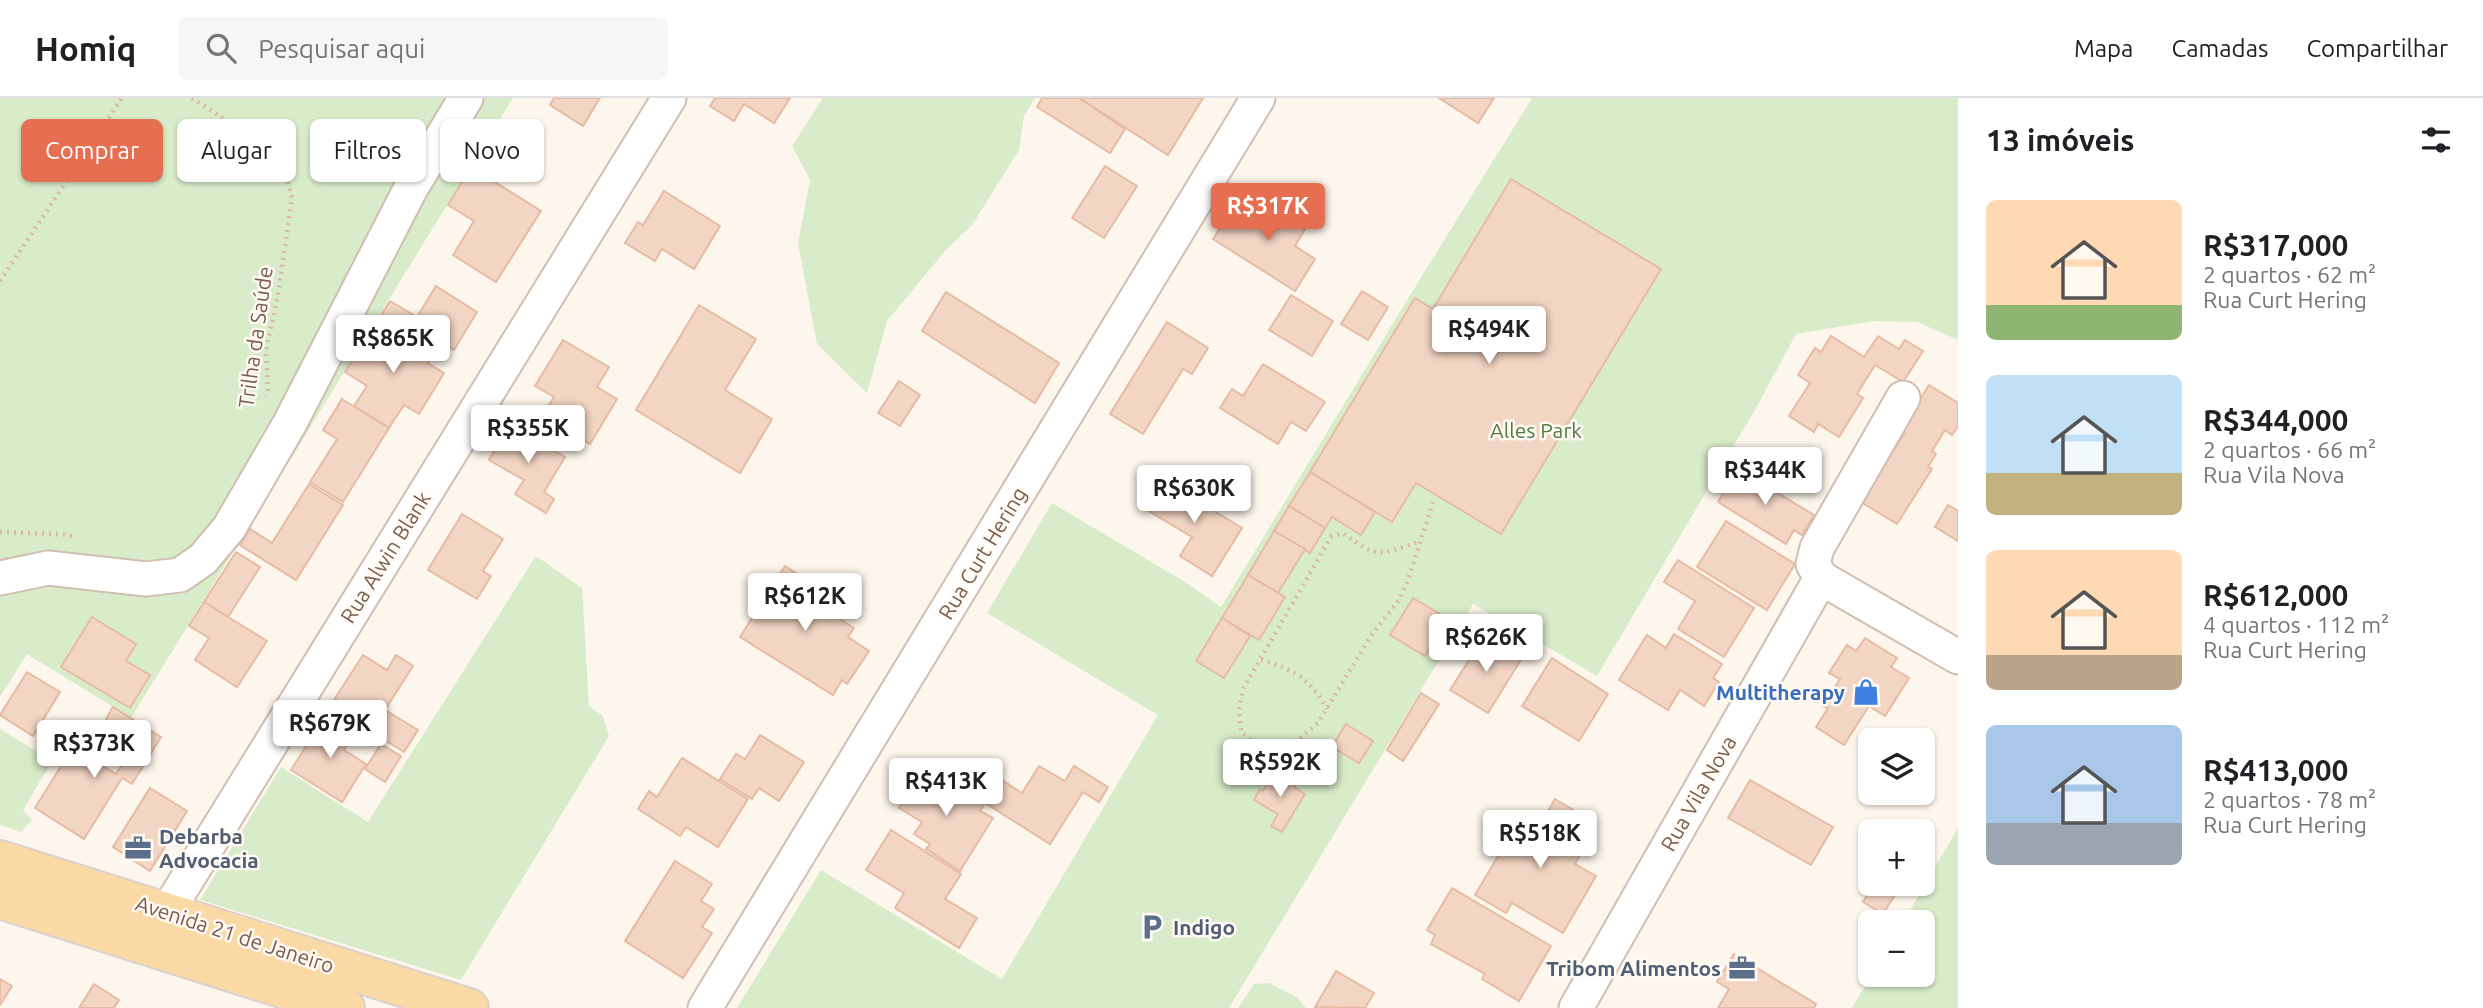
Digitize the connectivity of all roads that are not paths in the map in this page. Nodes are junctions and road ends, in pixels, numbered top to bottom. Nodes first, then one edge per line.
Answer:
1 (466, 98) edge
2 (669, 98) edge
3 (1258, 98) edge
4 (1903, 398) dead end
5 (0, 578) edge
6 (1821, 578) junction
7 (1958, 657) edge
8 (0, 860) edge
9 (0, 899) edge
10 (166, 912) junction
11 (146, 945) junction
12 (345, 1008) edge
13 (469, 1008) edge
14 (705, 1008) edge
15 (1576, 1008) edge

1 - 5 street
2 - 10 street, Rua Alwin Blank
3 - 14 street, Rua Curt Hering
4 - 6 street
6 - 7 street
6 - 15 street, Rua Vila Nova
8 - 10 main road, Avenida 21 de Janeiro
9 - 11 main road, Avenida 21 de Janeiro
10 - 11 street, Rua Alwin Blank
10 - 13 main road, Avenida 21 de Janeiro
11 - 12 main road, Avenida 21 de Janeiro

